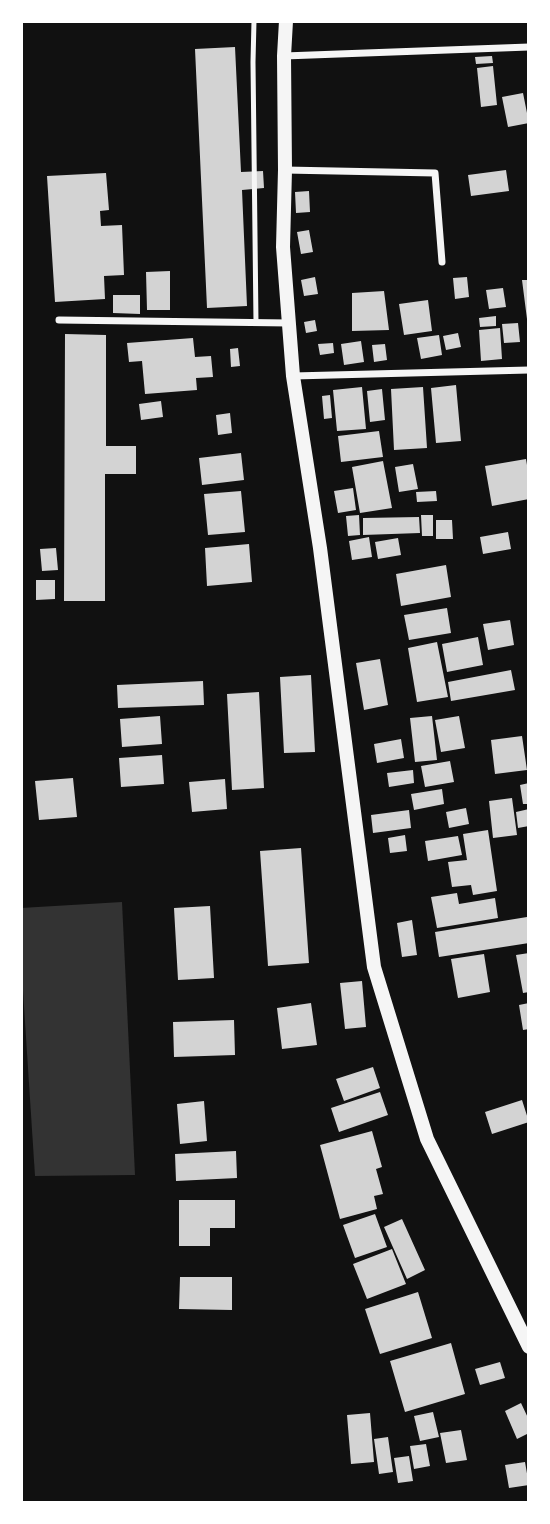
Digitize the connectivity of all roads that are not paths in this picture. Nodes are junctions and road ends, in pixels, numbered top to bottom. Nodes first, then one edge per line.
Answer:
1 (254, 21) edge
2 (286, 21) edge
3 (529, 47) edge
4 (284, 56) junction
5 (285, 170) junction
6 (442, 262) dead end
7 (60, 320) dead end
8 (256, 323) junction
9 (290, 323) junction
10 (529, 370) edge
11 (293, 376) junction
12 (529, 1347) edge

1 - 8 lane
2 - 4 main road
3 - 4 street
4 - 5 main road
5 - 6 street
5 - 9 main road
7 - 8 street
8 - 9 street
9 - 11 main road
10 - 11 street
11 - 12 main road

